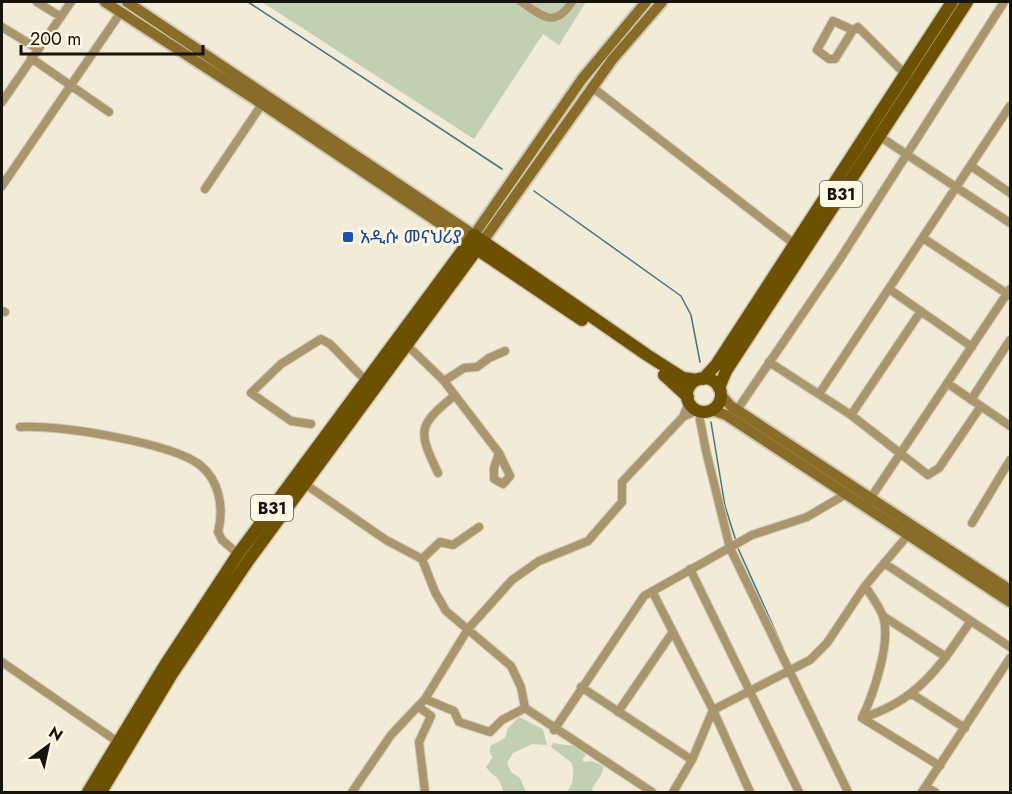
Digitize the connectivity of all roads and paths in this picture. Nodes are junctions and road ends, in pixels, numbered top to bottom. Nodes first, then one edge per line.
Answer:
1 (37, 2) edge
2 (71, 2) edge
3 (105, 2) edge
4 (127, 2) edge
5 (521, 2) edge
6 (572, 2) edge
7 (646, 2) edge
8 (662, 2) edge
9 (952, 2) edge
10 (967, 2) edge
11 (1004, 2) edge
12 (121, 12) junction
13 (61, 17) junction
14 (950, 17) junction
15 (2, 27) edge
16 (853, 30) junction
17 (38, 49) junction
18 (31, 58) junction
19 (910, 78) junction
20 (69, 85) junction
21 (591, 87) junction
22 (2, 102) edge
23 (262, 104) junction
24 (1011, 106) edge
25 (109, 112) dead end
26 (1007, 118) edge
27 (879, 136) junction
28 (907, 154) junction
29 (971, 166) junction
30 (2, 186) edge
31 (956, 188) junction
32 (205, 189) dead end
33 (1011, 194) edge
34 (1011, 223) edge
35 (923, 238) junction
36 (476, 242) junction
37 (798, 247) junction
38 (889, 289) junction
39 (1009, 293) edge
40 (921, 311) junction
41 (1011, 340) edge
42 (407, 345) junction
43 (972, 346) junction
44 (505, 351) dead end
45 (769, 362) junction
46 (700, 379) junction
47 (444, 381) junction
48 (367, 382) junction
49 (947, 383) junction
50 (720, 392) junction
51 (819, 394) junction
52 (454, 396) junction
53 (971, 400) junction
54 (697, 406) junction
55 (981, 406) junction
56 (737, 410) junction
57 (851, 415) junction
58 (311, 424) dead end
59 (1011, 426) edge
60 (20, 427) dead end
61 (499, 453) dead end
62 (900, 453) junction
63 (1011, 460) edge
64 (438, 473) dead end
65 (300, 481) junction
66 (846, 494) junction
67 (868, 502) junction
68 (972, 523) dead end
69 (479, 527) dead end
70 (908, 535) junction
71 (935, 546) junction
72 (730, 548) junction
73 (238, 554) junction
74 (422, 559) junction
75 (884, 563) junction
76 (690, 569) junction
77 (865, 586) junction
78 (652, 591) junction
79 (1008, 592) edge
80 (883, 616) junction
81 (970, 622) junction
82 (468, 629) junction
83 (672, 633) junction
84 (1011, 647) edge
85 (946, 657) junction
86 (1011, 658) edge
87 (2, 662) edge
88 (789, 672) junction
89 (581, 687) junction
90 (749, 690) junction
91 (912, 694) junction
92 (425, 699) junction
93 (419, 707) junction
94 (525, 708) junction
95 (713, 710) junction
96 (618, 712) junction
97 (862, 718) junction
98 (134, 726) junction
99 (965, 728) junction
100 (554, 730) junction
101 (118, 742) junction
102 (692, 760) junction
103 (940, 766) junction
104 (924, 790) edge
105 (88, 792) edge
106 (101, 792) edge
107 (352, 792) edge
108 (425, 792) edge
109 (652, 792) edge
110 (673, 792) edge
111 (750, 792) edge
112 (799, 792) edge
113 (848, 792) edge
114 (935, 792) edge

1 - 13 street
2 - 13 street
3 - 12 main road
4 - 36 main road
5 - 6 street
7 - 36 main road
8 - 21 main road
9 - 14 main road, B31
10 - 14 main road, B31
11 - 28 street
12 - 20 street
12 - 23 main road
13 - 17 street
14 - 19 main road, B31
15 - 17 street
16 - 16 street
16 - 19 street
17 - 18 street
18 - 20 street
18 - 22 street
19 - 27 main road, B31
19 - 37 main road, B31
20 - 25 street
20 - 30 street
21 - 36 main road
21 - 37 street
23 - 32 street
23 - 36 main road
24 - 26 street
26 - 29 street
27 - 28 street
27 - 37 main road, B31
28 - 31 street
28 - 45 street
29 - 31 street
29 - 33 street
31 - 34 street
31 - 35 street
35 - 38 street
35 - 39 street
36 - 42 main road, B31
36 - 46 main road
36 - 48 main road, B31
36 - 54 main road
37 - 46 main road, B31
37 - 50 main road, B31
38 - 40 street
38 - 51 street
39 - 43 street
40 - 43 street
40 - 57 street
41 - 53 street
42 - 47 street
42 - 65 main road, B31
43 - 49 street
44 - 47 street
45 - 51 street
45 - 56 street
46 - 50 main road
46 - 54 main road
47 - 52 street
48 - 58 street
48 - 65 main road, B31
49 - 53 street
49 - 62 street
50 - 54 main road
50 - 56 main road
51 - 57 street
52 - 61 street
52 - 64 street
53 - 55 street
54 - 66 main road
54 - 72 street
54 - 82 street
55 - 59 street
55 - 62 street
56 - 67 main road
57 - 62 street
60 - 73 street
62 - 67 street
63 - 68 street
65 - 73 main road, B31
65 - 74 street
65 - 98 main road, B31
66 - 67 main road
66 - 72 street
67 - 70 main road
67 - 71 main road
69 - 74 street
70 - 71 main road
70 - 75 street
71 - 79 main road
72 - 76 street
72 - 88 street
73 - 98 main road, B31
74 - 82 street
75 - 77 street
75 - 81 street
76 - 78 street
76 - 90 street
77 - 80 street
77 - 88 street
78 - 83 street
78 - 89 street
80 - 85 street
80 - 97 street
81 - 84 street
81 - 85 street
82 - 92 street
82 - 94 street
83 - 95 street
83 - 96 street
85 - 91 street
86 - 99 street
87 - 101 street
88 - 90 street
88 - 113 street
89 - 96 street
89 - 100 street
90 - 95 street
90 - 112 street
91 - 97 street
91 - 99 street
92 - 93 street
92 - 94 street
93 - 107 street
93 - 108 street
94 - 100 street
95 - 102 street
95 - 111 street
96 - 102 street
97 - 103 street
98 - 101 main road, B31
98 - 106 main road, B31
99 - 103 street
100 - 109 street
101 - 105 main road, B31
102 - 110 street
103 - 104 street
104 - 114 street

